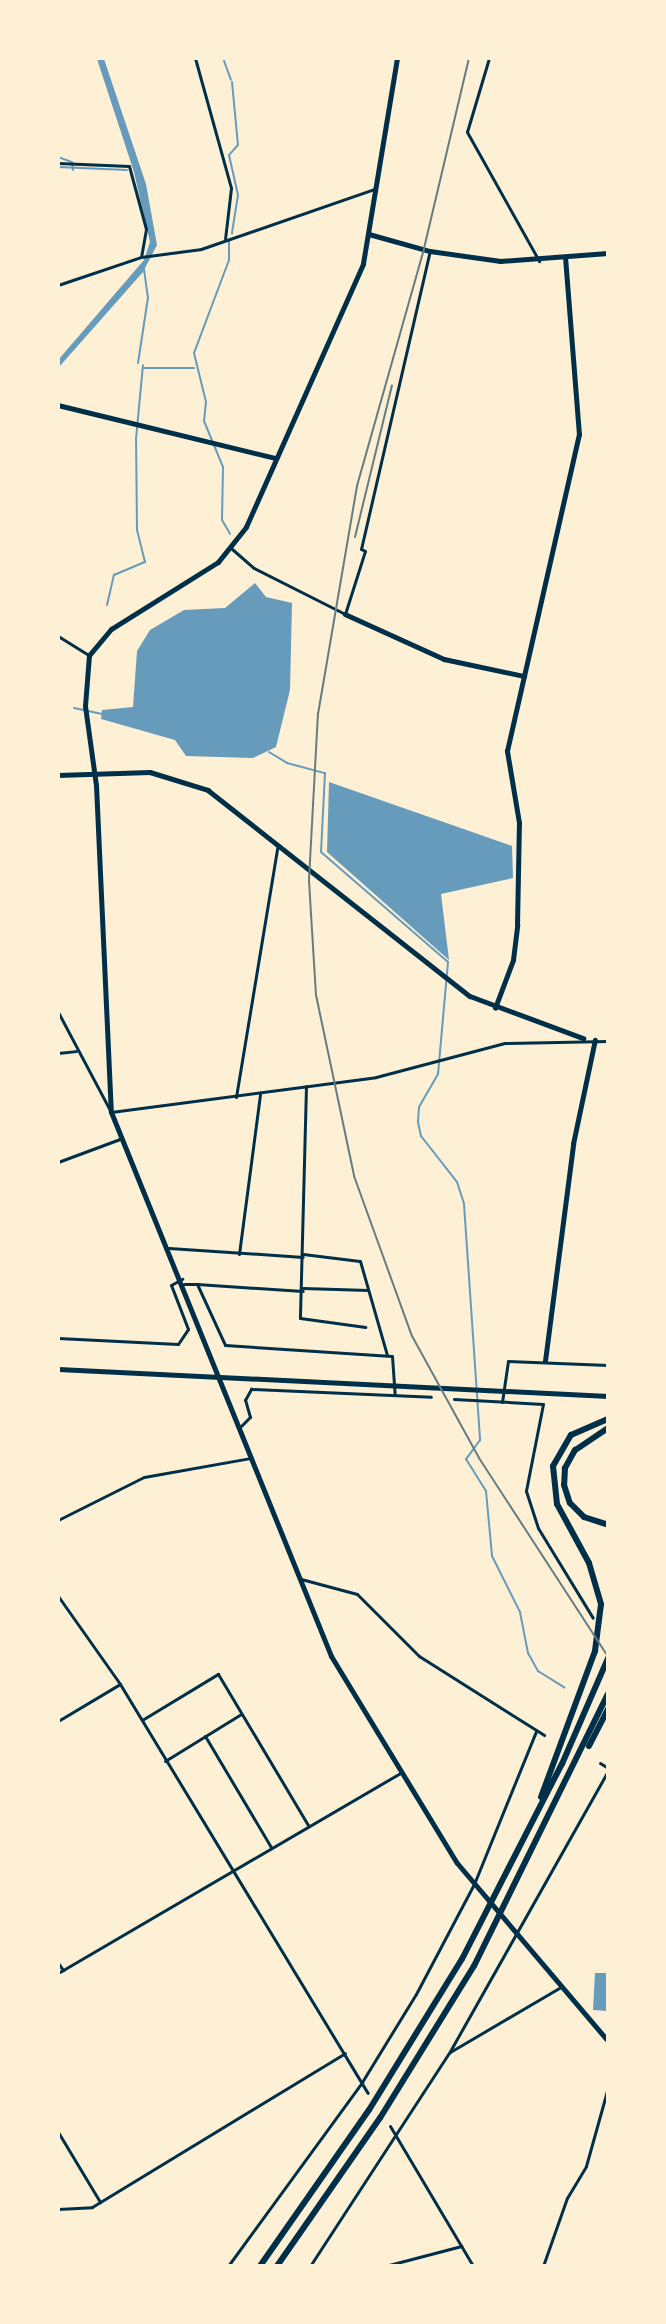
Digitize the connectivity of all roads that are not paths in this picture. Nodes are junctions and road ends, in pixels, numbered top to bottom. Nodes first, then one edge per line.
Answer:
1 (195, 58) edge
2 (397, 58) edge
3 (489, 58) edge
4 (58, 163) edge
5 (376, 189) junction
6 (369, 234) junction
7 (225, 239) junction
8 (430, 251) junction
9 (608, 253) edge
10 (141, 257) junction
11 (565, 259) junction
12 (539, 261) junction
13 (58, 285) edge
14 (58, 405) edge
15 (276, 458) junction
16 (232, 549) junction
17 (345, 614) junction
18 (58, 636) edge
19 (89, 655) junction
20 (524, 676) junction
21 (95, 773) junction
22 (58, 775) edge
23 (278, 844) junction
24 (495, 1008) junction
25 (58, 1012) edge
26 (583, 1038) junction
27 (595, 1040) junction
28 (608, 1041) edge
29 (76, 1051) junction
30 (58, 1053) edge
31 (306, 1086) junction
32 (260, 1094) junction
33 (236, 1097) junction
34 (111, 1112) junction
35 (120, 1139) junction
36 (58, 1162) edge
37 (169, 1248) junction
38 (239, 1254) junction
39 (303, 1256) junction
40 (183, 1282) junction
41 (197, 1284) junction
42 (303, 1289) junction
43 (368, 1290) junction
44 (365, 1327) dead end
45 (58, 1338) edge
46 (387, 1355) junction
47 (545, 1361) junction
48 (608, 1365) edge
49 (58, 1369) edge
50 (221, 1376) junction
51 (395, 1395) junction
52 (608, 1396) edge
53 (431, 1397) dead end
54 (454, 1399) dead end
55 (502, 1401) junction
56 (608, 1419) edge
57 (241, 1426) junction
58 (608, 1428) edge
59 (253, 1458) junction
60 (58, 1520) edge
61 (608, 1525) edge
62 (301, 1579) junction
63 (58, 1596) edge
64 (593, 1618) dead end
65 (608, 1658) edge
66 (120, 1684) junction
67 (608, 1694) edge
68 (608, 1709) edge
69 (241, 1714) junction
70 (142, 1720) junction
71 (58, 1721) edge
72 (536, 1731) junction
73 (544, 1735) dead end
74 (205, 1736) junction
75 (165, 1761) junction
76 (600, 1763) dead end
77 (573, 1770) junction
78 (608, 1770) edge
79 (400, 1773) junction
80 (308, 1825) junction
81 (271, 1847) junction
82 (514, 1861) junction
83 (234, 1870) junction
84 (474, 1884) junction
85 (518, 1937) junction
86 (58, 1963) edge
87 (63, 1970) junction
88 (58, 1973) edge
89 (561, 1987) junction
90 (608, 2041) edge
91 (345, 2053) junction
92 (449, 2053) junction
93 (362, 2082) junction
94 (608, 2087) edge
95 (368, 2093) dead end
96 (390, 2126) dead end
97 (58, 2132) edge
98 (396, 2137) junction
99 (100, 2202) junction
100 (58, 2209) edge
101 (461, 2246) junction
102 (228, 2265) edge
103 (260, 2265) edge
104 (277, 2265) edge
105 (310, 2265) edge
106 (386, 2265) edge
107 (473, 2265) edge
108 (543, 2265) edge

1 - 7 street
2 - 5 main road
3 - 12 street
4 - 10 street
5 - 6 main road
5 - 7 street
6 - 8 street
6 - 15 main road
7 - 10 street
8 - 12 street
8 - 17 street
9 - 11 street
10 - 13 street
11 - 12 street
11 - 20 street
14 - 15 street
15 - 16 main road
16 - 17 street
16 - 19 main road
17 - 20 street
18 - 19 street
19 - 21 main road
20 - 24 street
21 - 22 street
21 - 23 street
21 - 34 main road
23 - 24 street
23 - 33 street
24 - 26 street
25 - 29 street
26 - 27 street
26 - 31 street
27 - 28 street
27 - 47 street
29 - 30 street
29 - 34 street
31 - 32 street
31 - 39 street
32 - 33 street
32 - 38 street
33 - 34 street
34 - 35 main road
35 - 36 street
35 - 37 main road
37 - 38 street
37 - 40 main road
38 - 39 street
39 - 42 street
39 - 43 street
40 - 41 street
40 - 45 street
40 - 50 main road
41 - 42 street
41 - 46 street
42 - 43 street
42 - 44 street
43 - 46 street
46 - 51 street
47 - 48 street
47 - 55 street
49 - 50 main road
50 - 52 main road
50 - 57 main road
51 - 53 street
51 - 57 street
54 - 55 street
55 - 64 street
56 - 82 highway
57 - 59 main road
58 - 61 highway
59 - 60 street
59 - 62 main road
62 - 72 street
62 - 79 main road
63 - 66 street
65 - 82 highway
66 - 70 street
66 - 71 street
67 - 77 highway
68 - 77 highway
69 - 70 street
69 - 74 street
69 - 80 street
70 - 75 street
72 - 73 street
72 - 84 street
74 - 75 street
74 - 81 street
75 - 83 street
76 - 78 street
77 - 104 highway
78 - 85 street
79 - 80 street
79 - 84 main road
80 - 81 street
81 - 83 street
82 - 103 highway
83 - 87 street
83 - 91 street
84 - 85 main road
84 - 93 street
85 - 89 main road
85 - 92 street
86 - 87 street
87 - 88 street
89 - 90 main road
89 - 92 street
91 - 93 street
91 - 99 street
92 - 98 street
93 - 95 street
93 - 102 street
94 - 108 street
96 - 98 street
97 - 99 street
98 - 101 street
98 - 105 street
99 - 100 street
101 - 106 street
101 - 107 street

